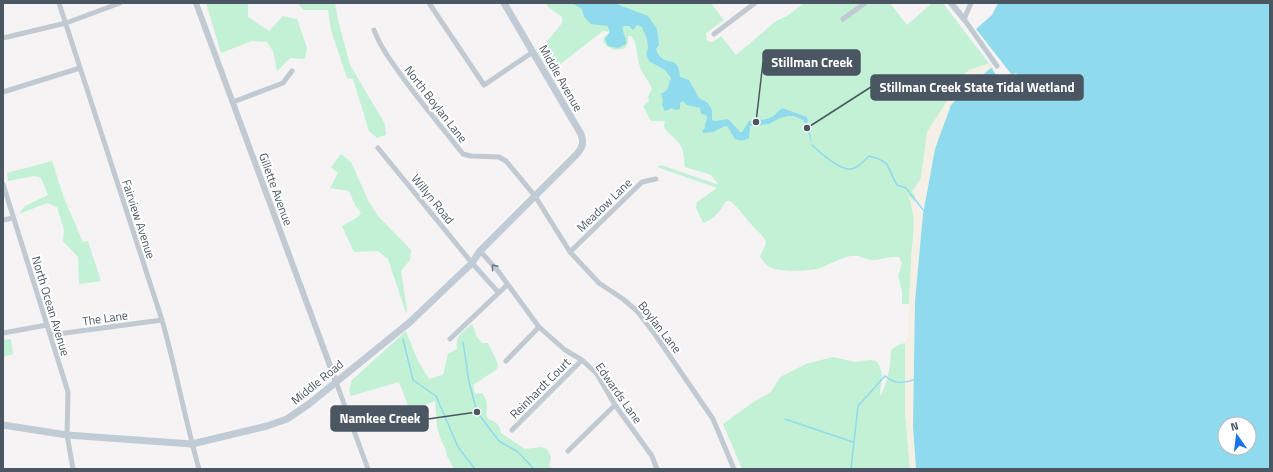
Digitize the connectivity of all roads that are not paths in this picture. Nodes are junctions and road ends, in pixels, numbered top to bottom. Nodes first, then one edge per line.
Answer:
1 (59, 3) edge
2 (120, 3) edge
3 (196, 3) edge
4 (429, 3) edge
5 (504, 3) edge
6 (755, 3) edge
7 (865, 3) edge
8 (951, 3) edge
9 (971, 3) edge
10 (843, 19) dead end
11 (964, 19) junction
12 (66, 23) junction
13 (374, 30) dead end
14 (714, 34) dead end
15 (3, 38) edge
16 (533, 52) junction
17 (997, 66) dead end
18 (80, 68) junction
19 (292, 72) dead end
20 (3, 92) edge
21 (233, 102) junction
22 (378, 148) dead end
23 (569, 162) joint
24 (656, 179) dead end
25 (3, 184) edge
26 (535, 196) junction
27 (13, 218) junction
28 (3, 220) edge
29 (480, 251) junction
30 (570, 252) junction
31 (472, 263) junction
32 (507, 285) junction
33 (498, 292) junction
34 (162, 320) junction
35 (47, 325) junction
36 (539, 327) junction
37 (3, 333) edge
38 (50, 335) junction
39 (450, 339) dead end
40 (506, 360) dead end
41 (582, 360) junction
42 (336, 382) junction
43 (615, 405) junction
44 (3, 425) edge
45 (512, 430) dead end
46 (67, 435) junction
47 (192, 444) junction
48 (568, 451) dead end
49 (73, 469) edge
50 (199, 469) edge
51 (368, 469) edge
52 (657, 469) edge
53 (734, 469) edge

1 - 12 street, Fairview Avenue
2 - 12 street
3 - 21 street, Gillette Avenue
4 - 16 street
5 - 16 main road, Middle Avenue
6 - 14 street
7 - 10 street
8 - 11 street
9 - 11 street
11 - 17 street
12 - 15 street
12 - 18 street, Fairview Avenue
13 - 26 street, North Boylan Lane
16 - 23 main road, Middle Avenue
18 - 20 street
18 - 34 street, Fairview Avenue
19 - 21 street
21 - 42 street, Gillette Avenue
22 - 31 street, Willyn Road
23 - 26 main road, Middle Road
24 - 30 street, Meadow Lane
25 - 27 street, North Ocean Avenue
26 - 29 main road, Middle Road
26 - 30 street, Boylan Lane
27 - 28 street
27 - 35 street, North Ocean Avenue
29 - 31 main road, Middle Road
32 -> 29 street, Edwards Lane
30 - 53 street, Boylan Lane
31 - 33 street, Willyn Road
31 - 42 main road, Middle Road
32 - 33 street
32 - 36 street, Edwards Lane
33 - 39 street
34 - 38 street, The Lane
34 - 47 street, Fairview Avenue
35 - 37 street
35 - 38 street, North Ocean Avenue
36 - 40 street
36 - 41 street, Edwards Lane
38 - 46 street, North Ocean Avenue
41 - 43 street, Edwards Lane
41 - 45 street, Reinhardt Court
42 - 47 main road, Middle Road
42 - 51 street
43 - 48 street
43 - 52 street, Edwards Lane
44 - 46 main road, Middle Road
46 - 47 main road, Middle Road
46 - 49 street, North Ocean Avenue
47 - 50 street, Fairview Avenue

